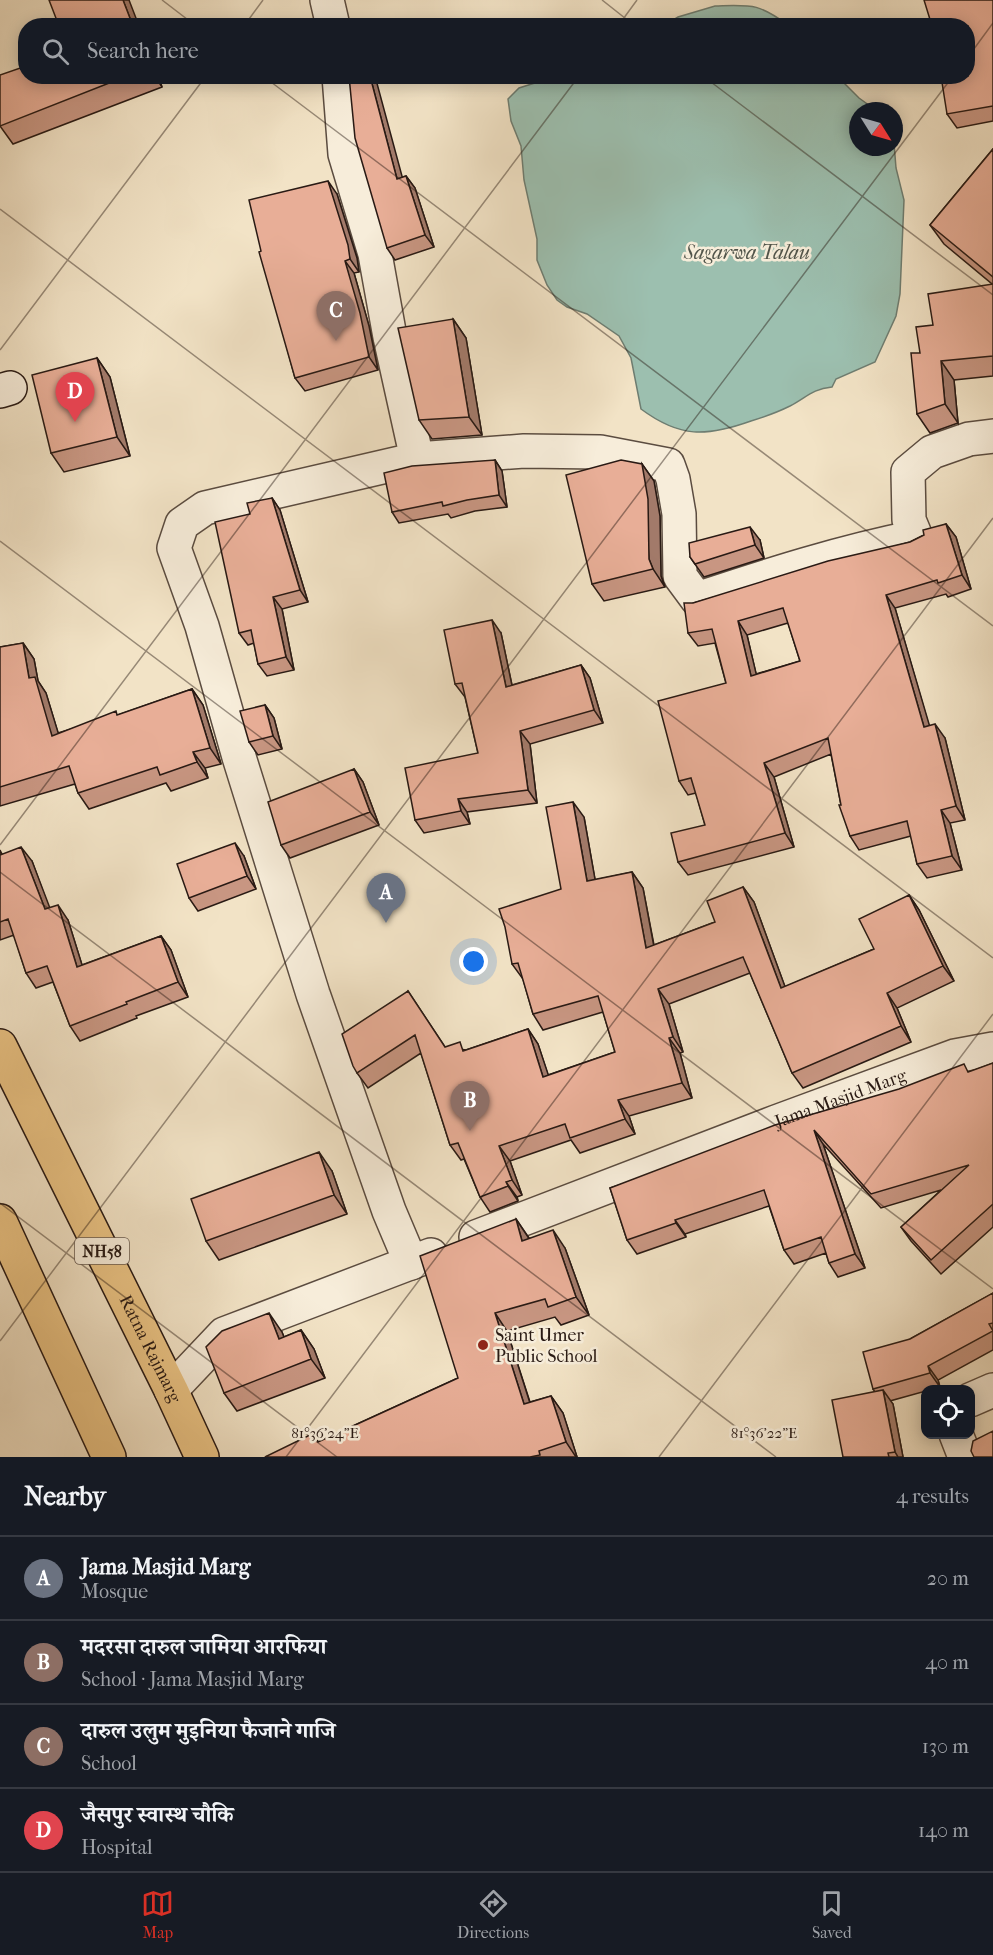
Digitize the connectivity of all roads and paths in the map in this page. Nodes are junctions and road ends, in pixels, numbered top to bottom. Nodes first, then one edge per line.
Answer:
1 (327, 0) edge
2 (331, 18) edge
3 (340, 84) edge
4 (993, 436) edge
5 (417, 459) junction
6 (0, 1046) edge
7 (993, 1049) edge
8 (0, 1221) edge
9 (411, 1263) junction
10 (171, 1390) junction
11 (993, 1390) edge
12 (975, 1398) edge
13 (958, 1439) edge
14 (109, 1457) edge
15 (202, 1457) edge
16 (965, 1457) edge

1 - 2 street
3 - 5 street
4 - 5 street
5 - 9 street
6 - 10 highway, Ratna Rajmarg / NH58
7 - 9 street, Jama Masjid Marg
8 - 14 highway
9 - 10 street, Jama Masjid Marg
10 - 15 highway, Ratna Rajmarg / NH58
11 - 12 street
13 - 16 street

